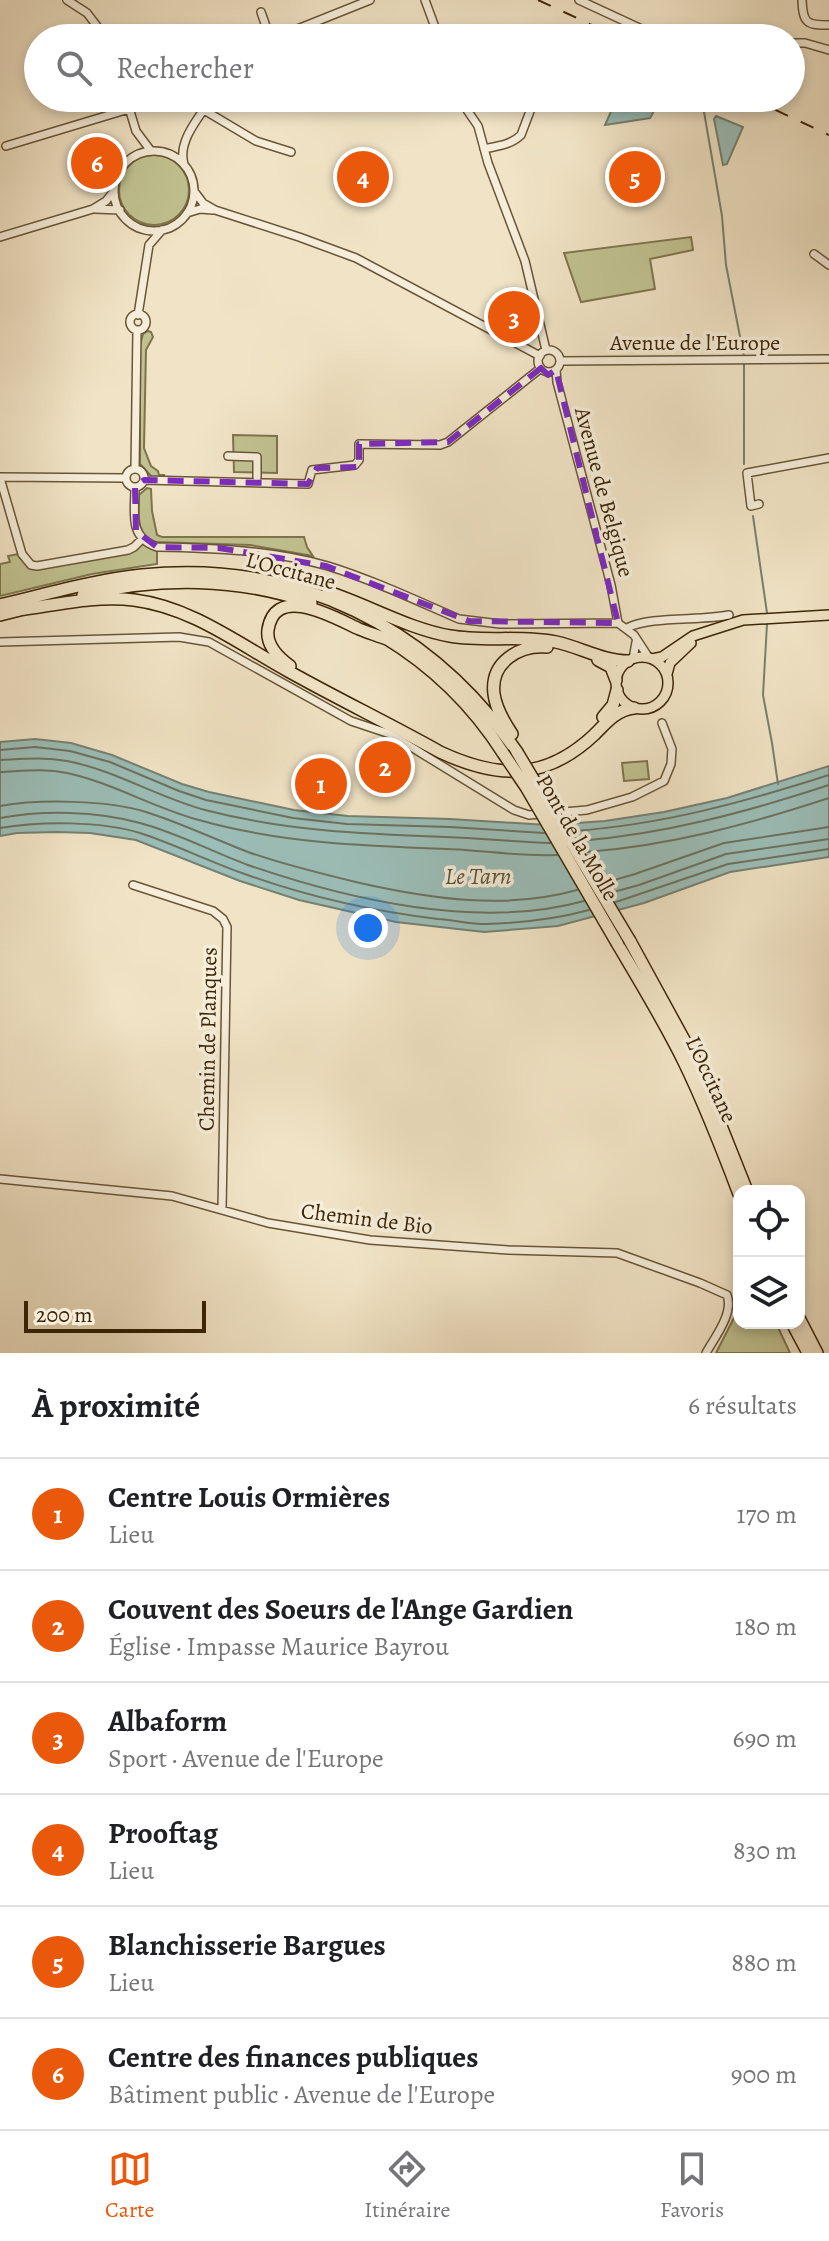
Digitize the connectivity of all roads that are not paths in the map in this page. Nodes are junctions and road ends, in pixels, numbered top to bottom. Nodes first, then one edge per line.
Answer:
1 (370, 0) edge
2 (425, 0) edge
3 (579, 0) edge
4 (802, 0) edge
5 (71, 1) edge
6 (261, 12) dead end
7 (97, 24) edge
8 (267, 24) edge
9 (309, 24) edge
10 (434, 24) edge
11 (631, 24) edge
12 (829, 25) edge
13 (805, 43) edge
14 (829, 50) edge
15 (119, 112) edge
16 (130, 112) edge
17 (203, 112) edge
18 (207, 112) edge
19 (469, 112) edge
20 (530, 112) edge
21 (136, 131) junction
22 (186, 139) junction
23 (6, 146) dead end
24 (484, 149) junction
25 (151, 151) junction
26 (164, 152) junction
27 (291, 152) dead end
28 (131, 159) junction
29 (186, 167) junction
30 (115, 190) junction
31 (194, 191) junction
32 (93, 209) junction
33 (120, 210) junction
34 (215, 210) junction
35 (187, 213) junction
36 (136, 226) junction
37 (162, 230) junction
38 (0, 237) edge
39 (814, 254) dead end
40 (146, 256) junction
41 (829, 265) edge
42 (543, 353) junction
43 (829, 359) edge
44 (561, 361) junction
45 (541, 368) junction
46 (556, 370) junction
47 (228, 456) dead end
48 (829, 458) edge
49 (135, 469) junction
50 (257, 477) dead end
51 (0, 478) edge
52 (126, 478) junction
53 (144, 480) junction
54 (135, 487) junction
55 (759, 504) dead end
56 (142, 539) junction
57 (257, 579) junction
58 (0, 604) edge
59 (18, 610) junction
60 (0, 615) edge
61 (729, 615) dead end
62 (829, 615) edge
63 (618, 623) junction
64 (627, 628) junction
65 (705, 632) junction
66 (389, 640) junction
67 (636, 640) junction
68 (0, 642) edge
69 (650, 658) junction
70 (630, 660) junction
71 (667, 674) junction
72 (616, 685) junction
73 (634, 708) junction
74 (662, 723) dead end
75 (520, 752) junction
76 (503, 753) joint
77 (133, 885) dead end
78 (630, 941) joint
79 (617, 943) joint
80 (0, 1179) edge
81 (735, 1185) edge
82 (745, 1185) edge
83 (222, 1210) junction
84 (792, 1329) edge
85 (794, 1329) edge
86 (805, 1329) edge
87 (706, 1353) edge
88 (801, 1353) edge
89 (808, 1353) edge
90 (817, 1353) edge

1 - 9 street
2 - 10 street
3 - 11 street
4 - 12 street
5 - 7 street
6 - 8 street
13 - 14 street
15 - 23 street
16 - 21 street
17 - 22 street
18 - 27 street
19 - 24 street
20 - 24 street
21 - 25 street
21 - 28 street
22 - 26 street
22 - 29 street
24 - 42 street
25 - 26 street
25 - 28 street
26 - 29 street
28 - 30 street
29 - 31 street
30 - 32 street
30 - 33 street
31 - 34 street
31 - 35 street
32 - 33 street
32 - 38 street
33 - 36 street
34 - 35 street
34 - 42 street
35 - 37 street
36 - 37 street
36 - 40 street
37 - 40 street
39 - 41 street
40 - 49 street
42 - 44 street
42 - 45 street
43 - 44 street, Avenue de l'Europe
44 - 46 street
45 - 46 street
45 - 53 street
46 - 63 street, Avenue de Belgique
47 - 50 street
48 - 55 street
49 - 52 street
49 - 53 street
51 - 52 street
51 - 56 street
52 - 54 street
53 - 54 street
54 - 56 street
56 - 63 street
57 - 58 highway, L'Occitane
57 - 70 highway
57 - 75 highway, L'Occitane
59 - 60 highway, L'Occitane
59 - 66 highway, L'Occitane
59 - 73 highway
61 - 64 street
62 - 65 main road
63 - 64 street
64 - 67 street
65 - 69 main road
65 - 71 main road
66 - 72 highway
66 - 76 highway, L'Occitane
67 - 69 street
67 - 70 street
68 - 74 street
69 - 70 main road
69 - 71 main road
70 - 72 main road
71 - 73 main road
72 - 73 main road
72 - 75 highway
75 - 78 highway, Pont de la Molle, bridge
76 - 79 highway, Pont de la Molle, bridge
77 - 83 street, Chemin de Planques
78 - 82 highway, L'Occitane
79 - 81 highway, L'Occitane
80 - 83 street, Chemin de Bio
83 - 87 street, Chemin de Bio
84 - 88 highway
85 - 89 highway
86 - 90 highway

